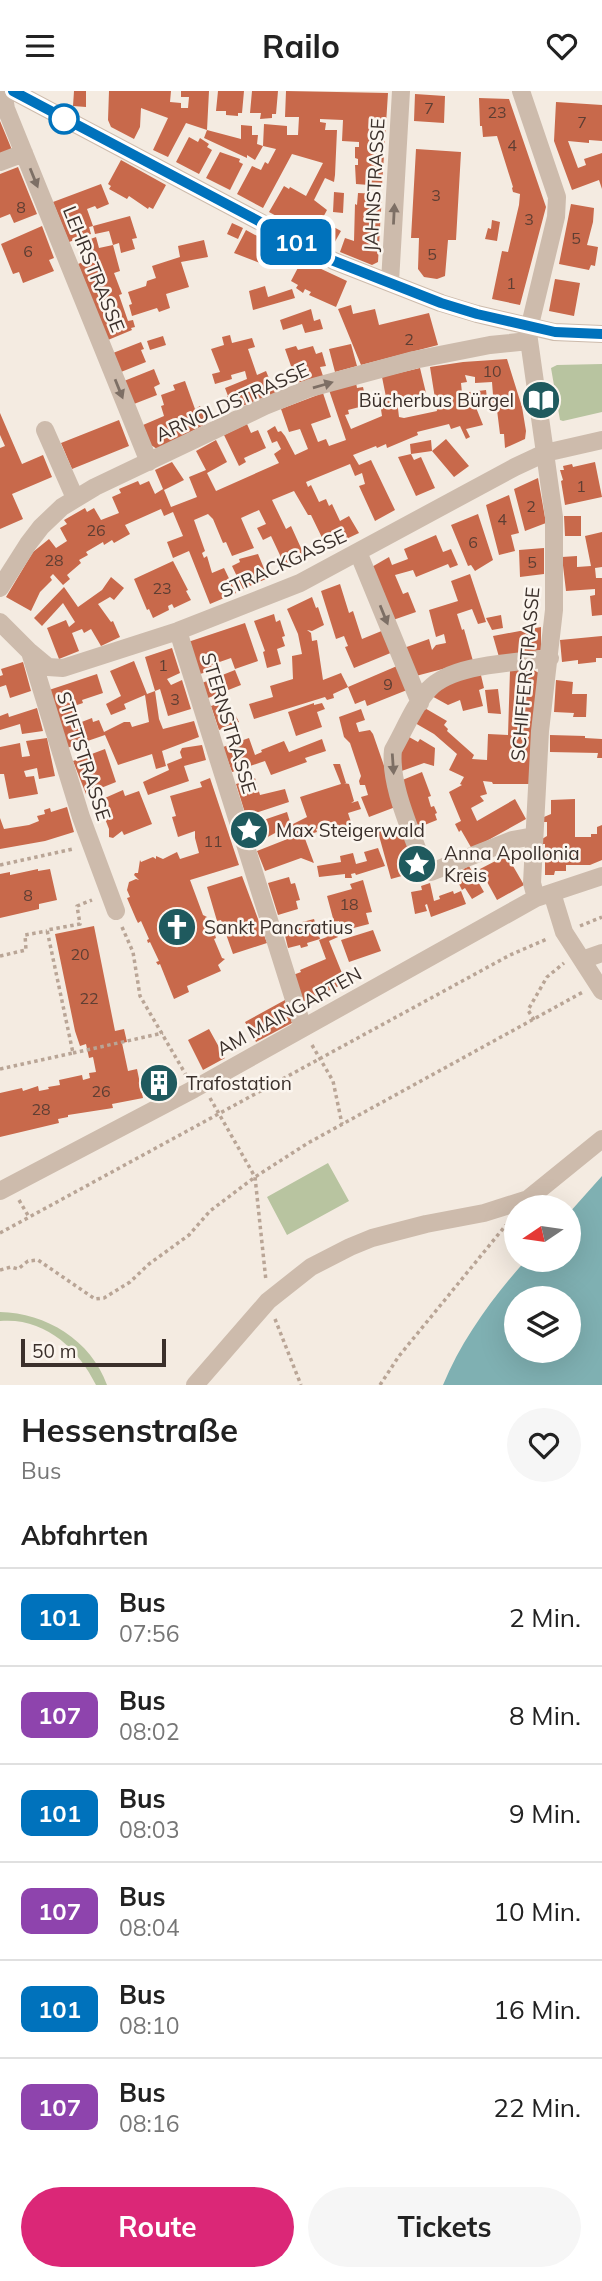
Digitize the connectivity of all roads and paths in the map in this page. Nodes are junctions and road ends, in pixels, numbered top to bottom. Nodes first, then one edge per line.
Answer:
1 (3, 91) edge
2 (13, 91) edge
3 (401, 91) edge
4 (521, 91) edge
5 (24, 153) junction
6 (0, 162) edge
7 (390, 282) junction
8 (529, 334) junction
9 (602, 334) edge
10 (44, 430) dead end
11 (602, 440) edge
12 (545, 453) junction
13 (149, 462) junction
14 (75, 498) junction
15 (358, 552) junction
16 (0, 588) edge
17 (0, 622) edge
18 (178, 631) junction
19 (30, 652) junction
20 (550, 658) junction
21 (420, 703) junction
22 (534, 836) junction
23 (91, 845) junction
24 (0, 865) edge
25 (602, 876) edge
26 (109, 893) junction
27 (544, 895) junction
28 (116, 911) joint
29 (602, 917) edge
30 (47, 930) junction
31 (564, 932) junction
32 (602, 953) edge
33 (0, 956) edge
34 (582, 960) junction
35 (550, 974) dead end
36 (599, 987) edge
37 (534, 1020) junction
38 (303, 1028) junction
39 (163, 1033) junction
40 (72, 1053) junction
41 (320, 1058) junction
42 (0, 1067) edge
43 (198, 1086) junction
44 (219, 1114) junction
45 (342, 1123) junction
46 (602, 1139) edge
47 (255, 1177) junction
48 (0, 1191) edge
49 (504, 1229) edge
50 (0, 1233) edge
51 (0, 1270) edge
52 (195, 1385) edge
53 (380, 1385) edge

1 - 5 street, LEHRSTRASSE
2 - 7 street
7 -> 3 street, JAHNSTRASSE
4 - 8 street
5 - 6 street
5 -> 13 street, LEHRSTRASSE
7 - 8 street
8 - 9 street
8 - 12 street, SCHIFFERSTRASSE
13 -> 8 street, ARNOLDSTRASSE
10 - 14 street
11 - 12 street, STRACKGASSE
12 - 15 street, STRACKGASSE
12 - 20 street, SCHIFFERSTRASSE
13 - 14 street, ARNOLDSTRASSE
14 - 16 street, ARNOLDSTRASSE
15 - 18 street, STRACKGASSE
15 -> 21 street
17 - 19 street, STIFTSTRASSE
18 - 19 street, STRACKGASSE
18 - 38 street, STERNSTRASSE
19 - 23 street, STIFTSTRASSE
20 - 21 street
20 - 22 street, SCHIFFERSTRASSE
21 -> 22 street
22 - 27 street, SCHIFFERSTRASSE
23 - 24 path
23 - 26 street, STIFTSTRASSE
25 - 27 street, AM MAINGARTEN
26 - 28 street, STIFTSTRASSE
26 - 30 path
27 - 31 street, SCHIFFERSTRASSE
27 - 38 street, AM MAINGARTEN
28 - 39 path
29 - 31 path
30 - 33 path
30 - 40 path
31 - 34 street, SCHIFFERSTRASSE
31 - 41 path
32 - 34 street
34 - 36 street, SCHIFFERSTRASSE
35 - 37 path
36 - 37 path
37 - 45 path
38 - 41 path
38 - 43 street, AM MAINGARTEN
39 - 40 path
39 - 43 path
40 - 42 path
41 - 44 path
41 - 45 path
43 - 44 path
43 - 48 street, AM MAINGARTEN
44 - 47 path
44 - 50 path
45 - 47 path
46 - 52 street
47 - 51 path
49 - 53 path

